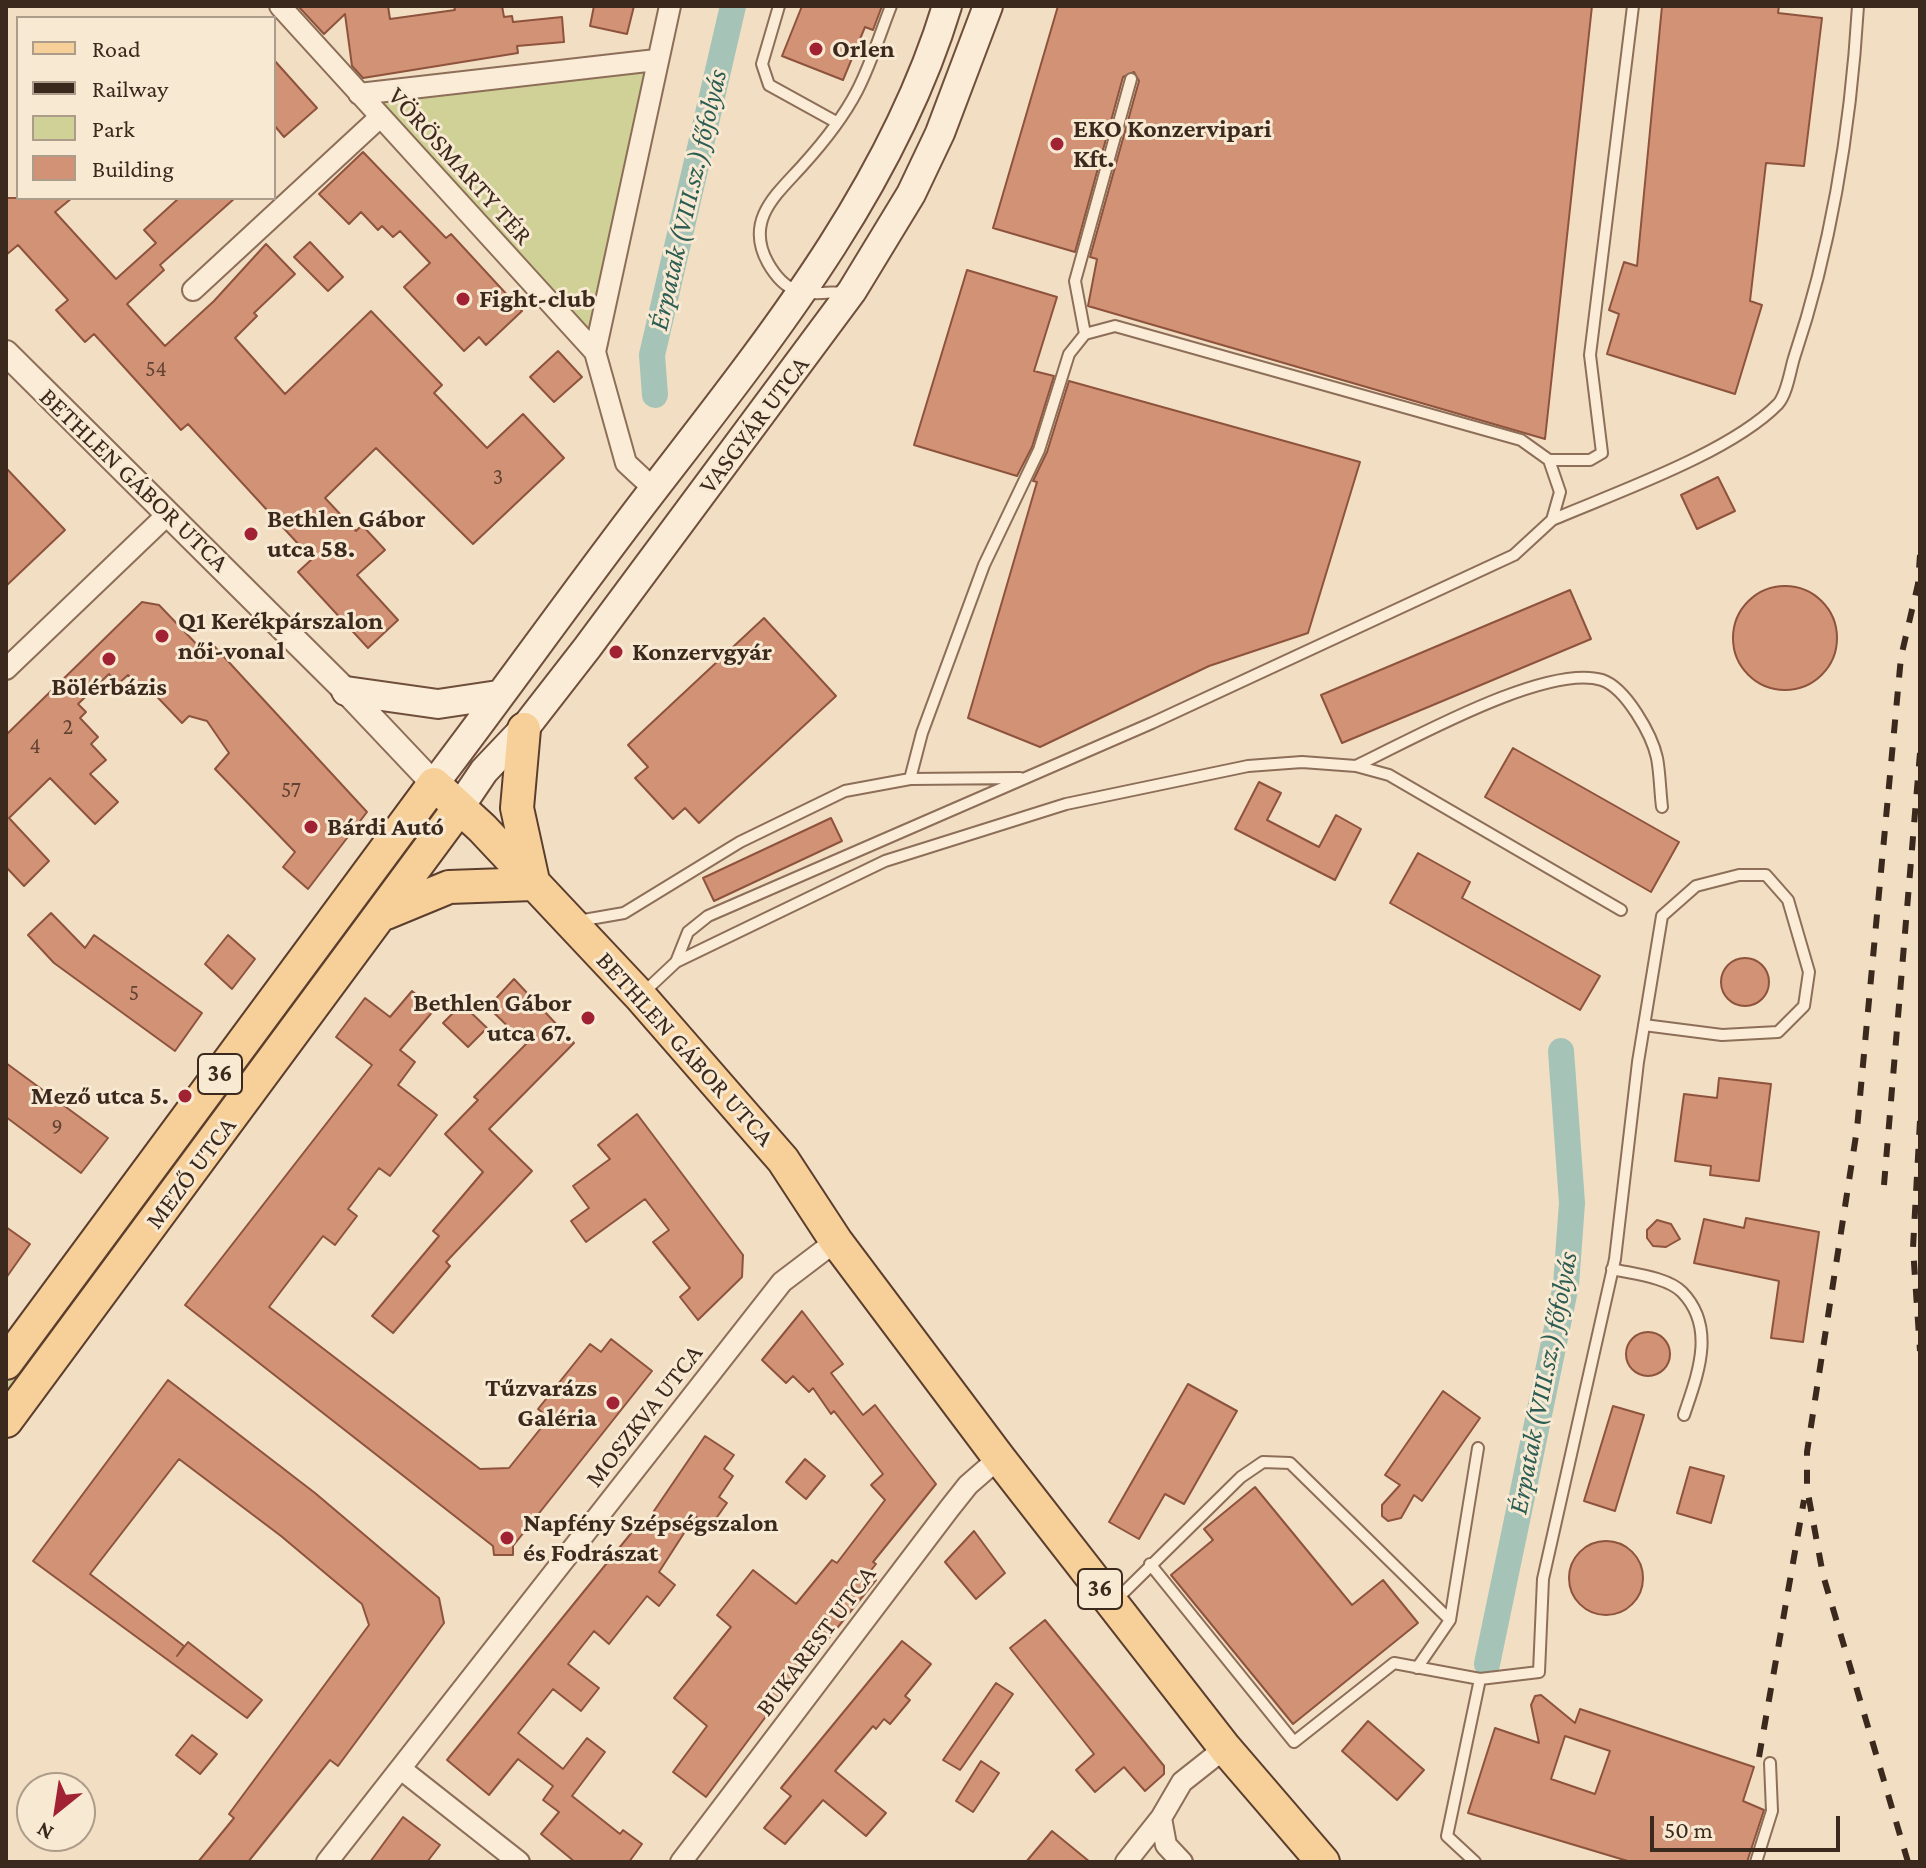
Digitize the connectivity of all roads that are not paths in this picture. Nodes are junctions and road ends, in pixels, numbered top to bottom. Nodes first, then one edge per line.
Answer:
1 (280, 6) edge
2 (670, 6) edge
3 (779, 6) edge
4 (891, 6) edge
5 (947, 6) edge
6 (1633, 6) edge
7 (1858, 6) edge
8 (984, 10) edge
9 (656, 60) junction
10 (1131, 79) dead end
11 (359, 94) junction
12 (379, 118) junction
13 (836, 122) junction
14 (193, 290) dead end
15 (852, 291) junction
16 (799, 294) junction
17 (1085, 334) junction
18 (595, 352) junction
19 (6, 353) edge
20 (1549, 460) junction
21 (654, 489) junction
22 (169, 513) junction
23 (1552, 520) junction
24 (6, 669) edge
25 (346, 691) junction
26 (498, 695) junction
27 (524, 729) junction
28 (1356, 766) junction
29 (1026, 777) junction
30 (910, 779) junction
31 (434, 784) junction
32 (1662, 807) dead end
33 (459, 808) junction
34 (533, 884) junction
35 (1621, 910) dead end
36 (382, 915) junction
37 (571, 922) junction
38 (676, 962) junction
39 (640, 996) junction
40 (1644, 1025) junction
41 (836, 1241) junction
42 (1612, 1269) junction
43 (6, 1363) edge
44 (1684, 1415) dead end
45 (6, 1421) edge
46 (1478, 1448) dead end
47 (999, 1458) junction
48 (1150, 1564) junction
49 (1112, 1604) junction
50 (1450, 1620) junction
51 (1417, 1668) junction
52 (1480, 1679) junction
53 (1225, 1748) junction
54 (1770, 1763) dead end
55 (401, 1769) junction
56 (1161, 1818) junction
57 (327, 1862) edge
58 (519, 1862) edge
59 (681, 1862) edge
60 (1126, 1862) edge
61 (1182, 1862) edge
62 (1323, 1862) edge
63 (1475, 1862) edge
64 (1756, 1862) edge

1 - 11 street
2 - 9 street, VÖRÖSMARTY TÉR
3 - 13 lane
4 - 13 lane
5 - 16 main road, VASGYÁR UTCA
6 - 20 lane
7 - 23 lane
8 - 15 main road, VASGYÁR UTCA
9 - 11 street, VÖRÖSMARTY TÉR
9 - 18 street, VÖRÖSMARTY TÉR
10 - 17 lane
11 - 12 street, VÖRÖSMARTY TÉR
12 - 14 street
12 - 18 street, VÖRÖSMARTY TÉR
13 - 16 lane
15 - 16 lane
15 - 27 main road, VASGYÁR UTCA
16 - 21 main road, VASGYÁR UTCA
17 - 20 lane
17 - 30 lane
18 - 21 street, VÖRÖSMARTY TÉR
19 - 22 street, BETHLEN GÁBOR UTCA
20 - 23 lane
21 - 26 main road, VASGYÁR UTCA
22 - 24 street
22 - 25 street, BETHLEN GÁBOR UTCA
23 - 29 lane
25 - 26 main road
25 - 31 street, BETHLEN GÁBOR UTCA
26 - 31 main road, VASGYÁR UTCA
27 - 33 main road, VASGYÁR UTCA
27 - 34 main road
28 - 32 lane
28 - 35 lane
28 - 38 lane
29 - 30 lane
29 - 38 lane
30 - 37 lane
31 - 33 main road, BETHLEN GÁBOR UTCA / 36
31 - 43 main road, MEZŐ UTCA / 36
33 - 34 main road, BETHLEN GÁBOR UTCA / 36
33 - 36 main road, MEZŐ UTCA / 36
34 - 36 main road
34 - 37 main road, BETHLEN GÁBOR UTCA / 36
36 - 45 main road, MEZŐ UTCA / 36
37 - 39 main road, BETHLEN GÁBOR UTCA / 36
38 - 39 lane
39 - 41 main road, BETHLEN GÁBOR UTCA / 36
40 - 40 lane
40 - 42 lane
41 - 47 main road, BETHLEN GÁBOR UTCA / 36
41 - 55 street, MOSZKVA UTCA
42 - 44 lane
42 - 52 lane
46 - 50 lane
47 - 49 main road, BETHLEN GÁBOR UTCA / 36
47 - 59 street, BUKAREST UTCA
48 - 49 lane
48 - 50 lane
48 - 51 lane
49 - 53 main road, BETHLEN GÁBOR UTCA / 36
50 - 51 lane
51 - 52 lane
52 - 63 lane
53 - 56 street
53 - 62 main road, BETHLEN GÁBOR UTCA / 36
54 - 64 lane
55 - 57 street, MOSZKVA UTCA
55 - 58 street
56 - 60 street
56 - 61 street

